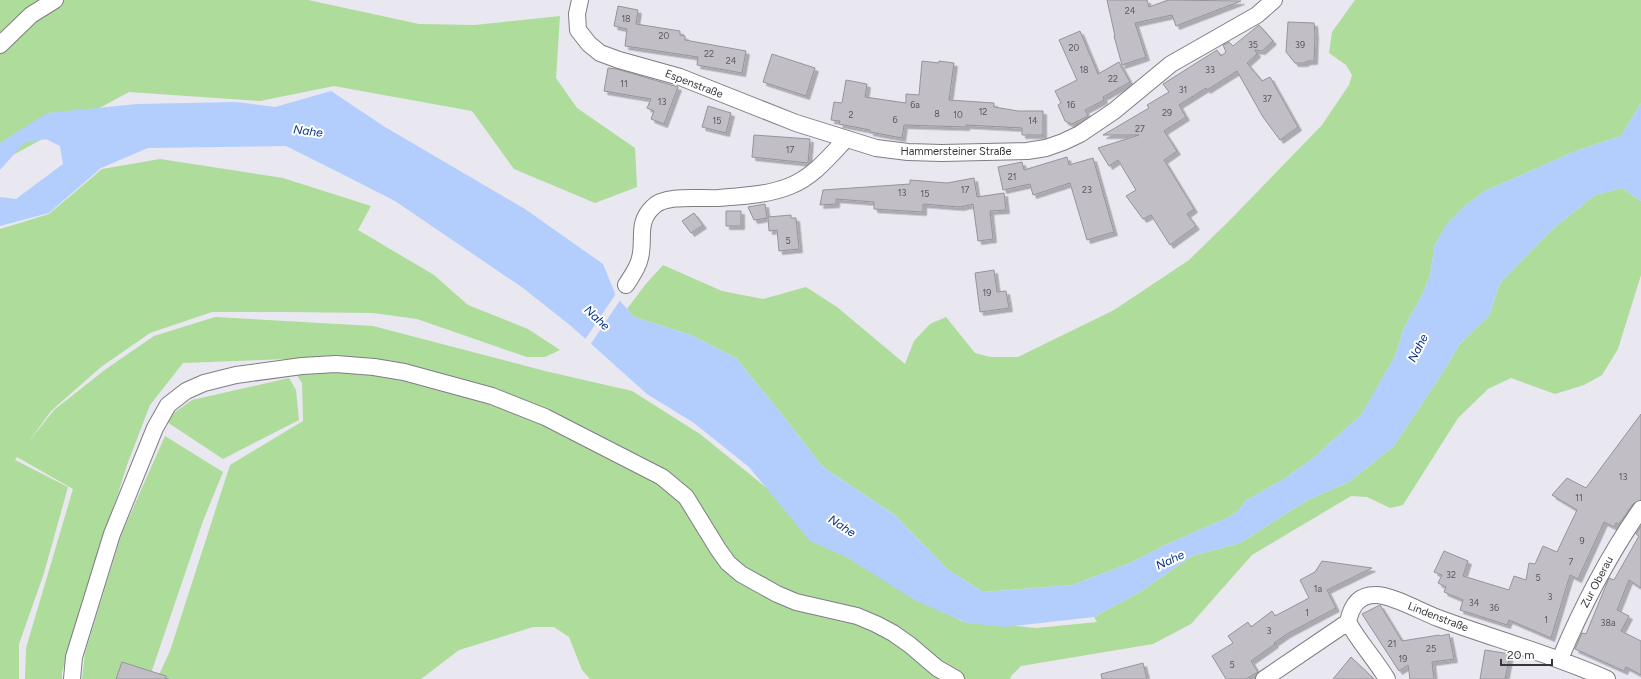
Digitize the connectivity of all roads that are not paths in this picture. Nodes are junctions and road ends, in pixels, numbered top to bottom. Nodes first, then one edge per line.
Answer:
1 (55, 0) edge
2 (580, 0) edge
3 (1274, 0) edge
4 (0, 45) edge
5 (846, 139) junction
6 (626, 285) dead end
7 (1641, 509) edge
8 (1348, 622) junction
9 (1560, 659) junction
10 (72, 679) edge
11 (956, 679) edge
12 (1264, 679) edge
13 (1387, 679) edge
14 (1607, 679) edge

1 - 4 street
2 - 5 street, Espenstraße
3 - 5 street, Hammersteiner Straße
5 - 6 street
7 - 9 street, Zur Oberau
8 - 9 street, Lindenstraße
8 - 12 street
8 - 13 street
9 - 14 street, Lindenstraße
10 - 11 street

